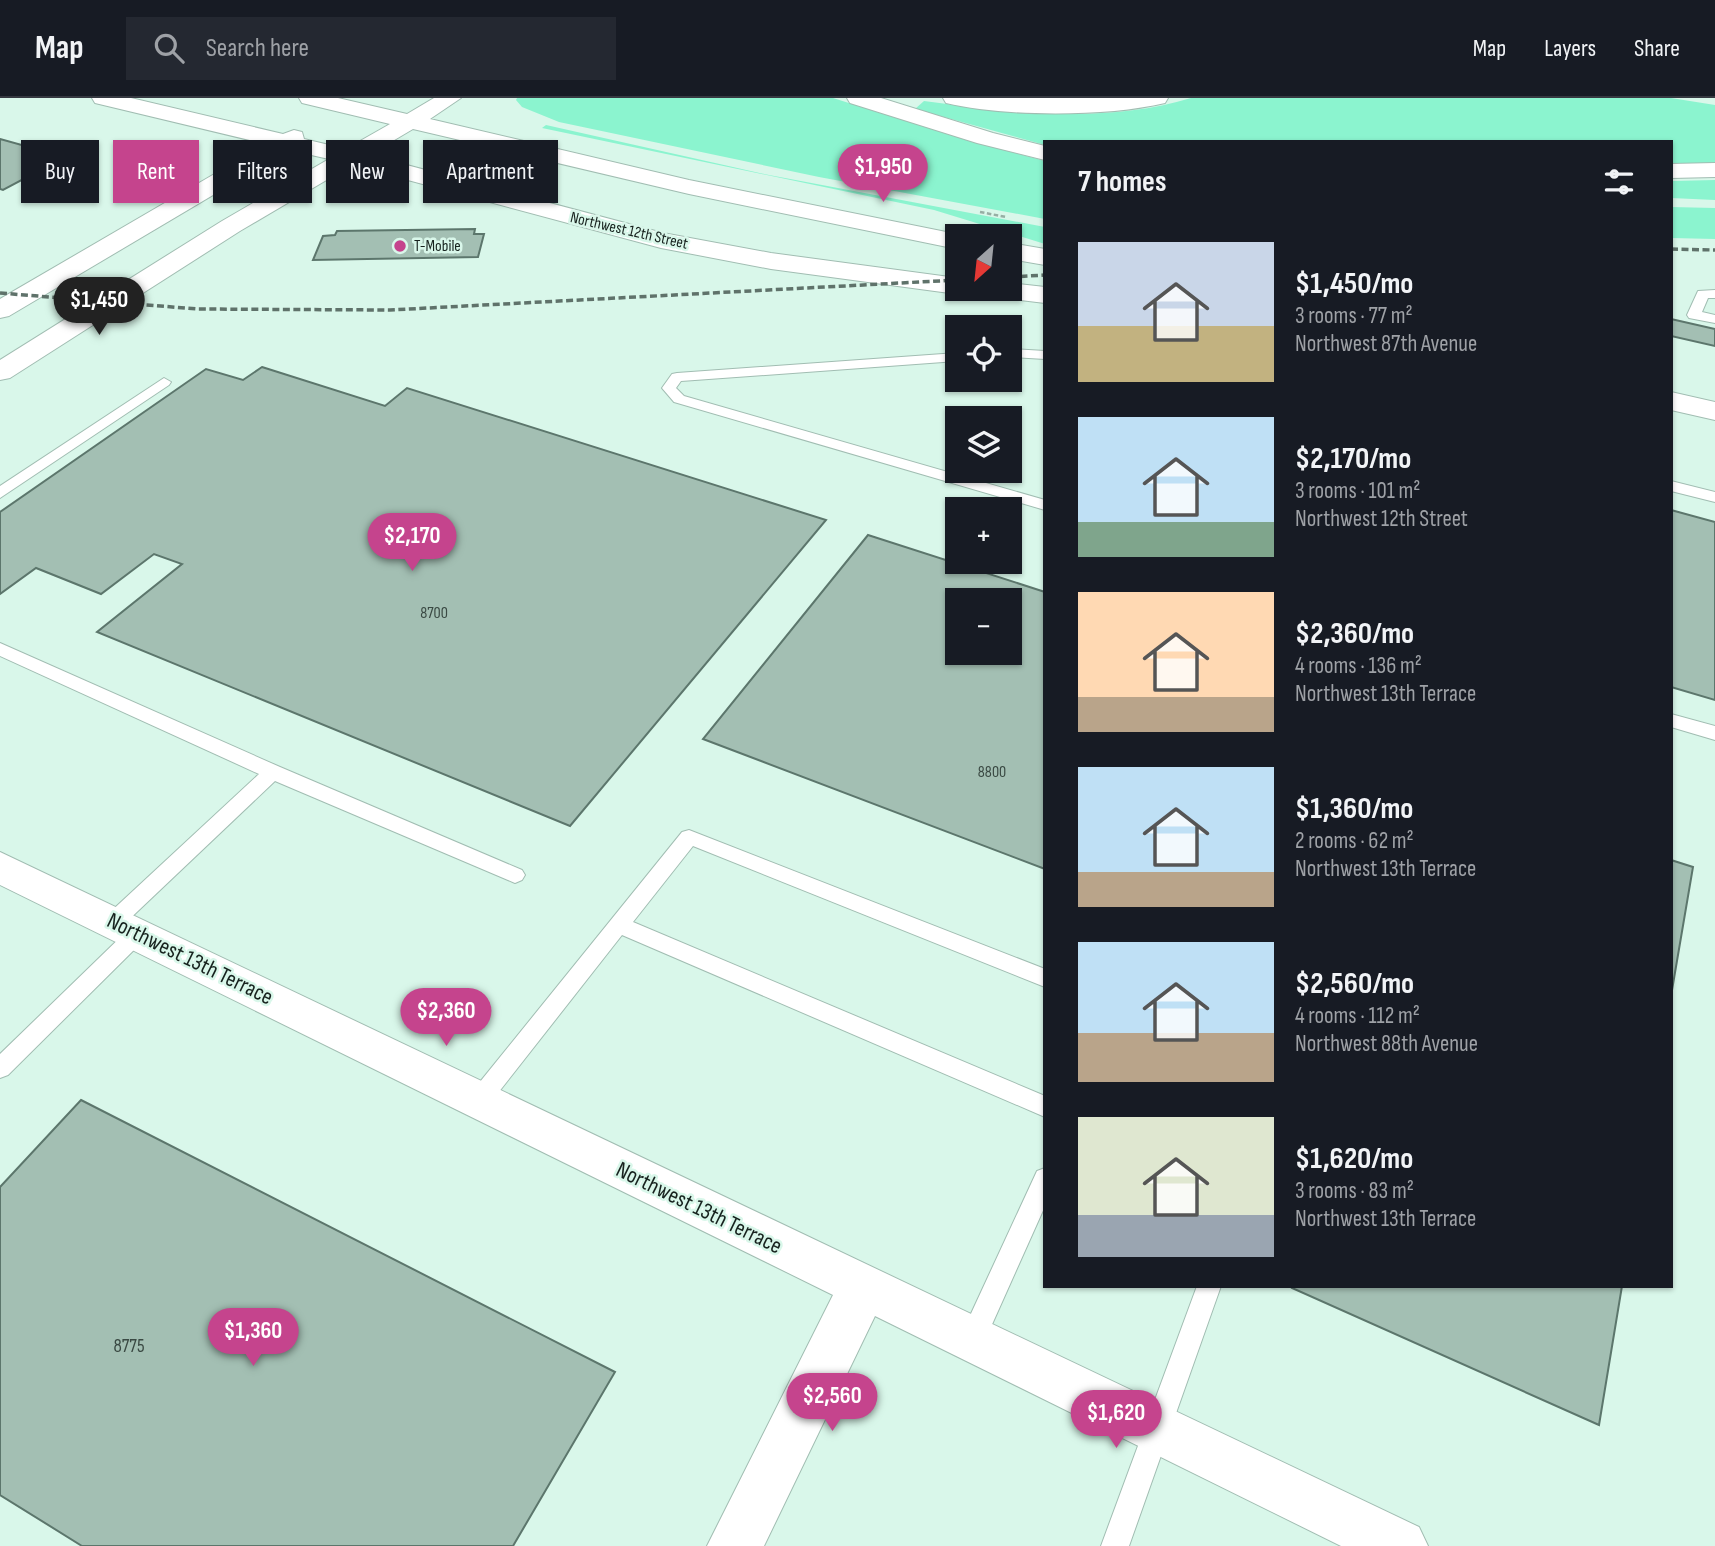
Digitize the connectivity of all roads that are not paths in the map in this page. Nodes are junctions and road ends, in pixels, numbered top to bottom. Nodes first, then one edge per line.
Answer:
1 (103, 98) edge
2 (310, 98) edge
3 (450, 98) edge
4 (858, 98) edge
5 (954, 98) edge
6 (1157, 98) edge
7 (352, 102) edge
8 (408, 121) junction
9 (272, 140) edge
10 (289, 140) edge
11 (376, 140) edge
12 (1043, 152) edge
13 (326, 170) edge
14 (1715, 170) edge
15 (1673, 171) edge
16 (409, 173) edge
17 (213, 185) edge
18 (945, 240) edge
19 (1022, 253) edge
20 (1043, 257) edge
21 (945, 284) edge
22 (1022, 292) edge
23 (1715, 294) edge
24 (1043, 295) edge
25 (0, 310) edge
26 (1715, 319) edge
27 (1022, 354) edge
28 (1043, 355) edge
29 (945, 358) edge
30 (0, 372) edge
31 (164, 382) dead end
32 (1673, 401) edge
33 (1715, 411) edge
34 (1673, 486) edge
35 (0, 493) edge
36 (1715, 497) edge
37 (1043, 504) edge
38 (0, 649) edge
39 (1673, 721) edge
40 (1715, 733) edge
41 (273, 772) junction
42 (0, 867) edge
43 (515, 875) dead end
44 (619, 925) junction
45 (125, 928) junction
46 (1043, 977) edge
47 (0, 1068) edge
48 (479, 1100) junction
49 (1043, 1106) edge
50 (1043, 1184) edge
51 (863, 1287) junction
52 (1208, 1288) edge
53 (972, 1340) junction
54 (1157, 1429) junction
55 (735, 1546) edge
56 (1115, 1546) edge
57 (1400, 1546) edge

1 - 9 main road, Northwest 12th Street
2 - 7 main road
3 - 8 main road
4 - 12 main road
5 - 6 main road
7 - 8 main road
7 - 10 main road
8 - 11 main road
8 - 18 main road
13 - 30 main road
14 - 15 main road
16 - 21 main road, Northwest 12th Street
17 - 25 main road
19 - 20 main road
22 - 24 main road
23 - 26 lane
27 - 28 lane
29 - 37 lane
31 - 35 lane
32 - 33 main road
34 - 36 lane
38 - 41 lane
39 - 40 lane
41 - 43 lane
41 - 45 lane
42 - 45 main road, Northwest 13th Terrace
44 - 46 lane
44 - 48 lane
44 - 49 lane
45 - 47 lane
45 - 48 main road, Northwest 13th Terrace
48 - 51 main road, Northwest 13th Terrace
50 - 53 lane
51 - 53 main road, Northwest 13th Terrace
51 - 55 main road
52 - 54 lane
53 - 54 main road, Northwest 13th Terrace
54 - 56 lane
54 - 57 main road, Northwest 13th Terrace

